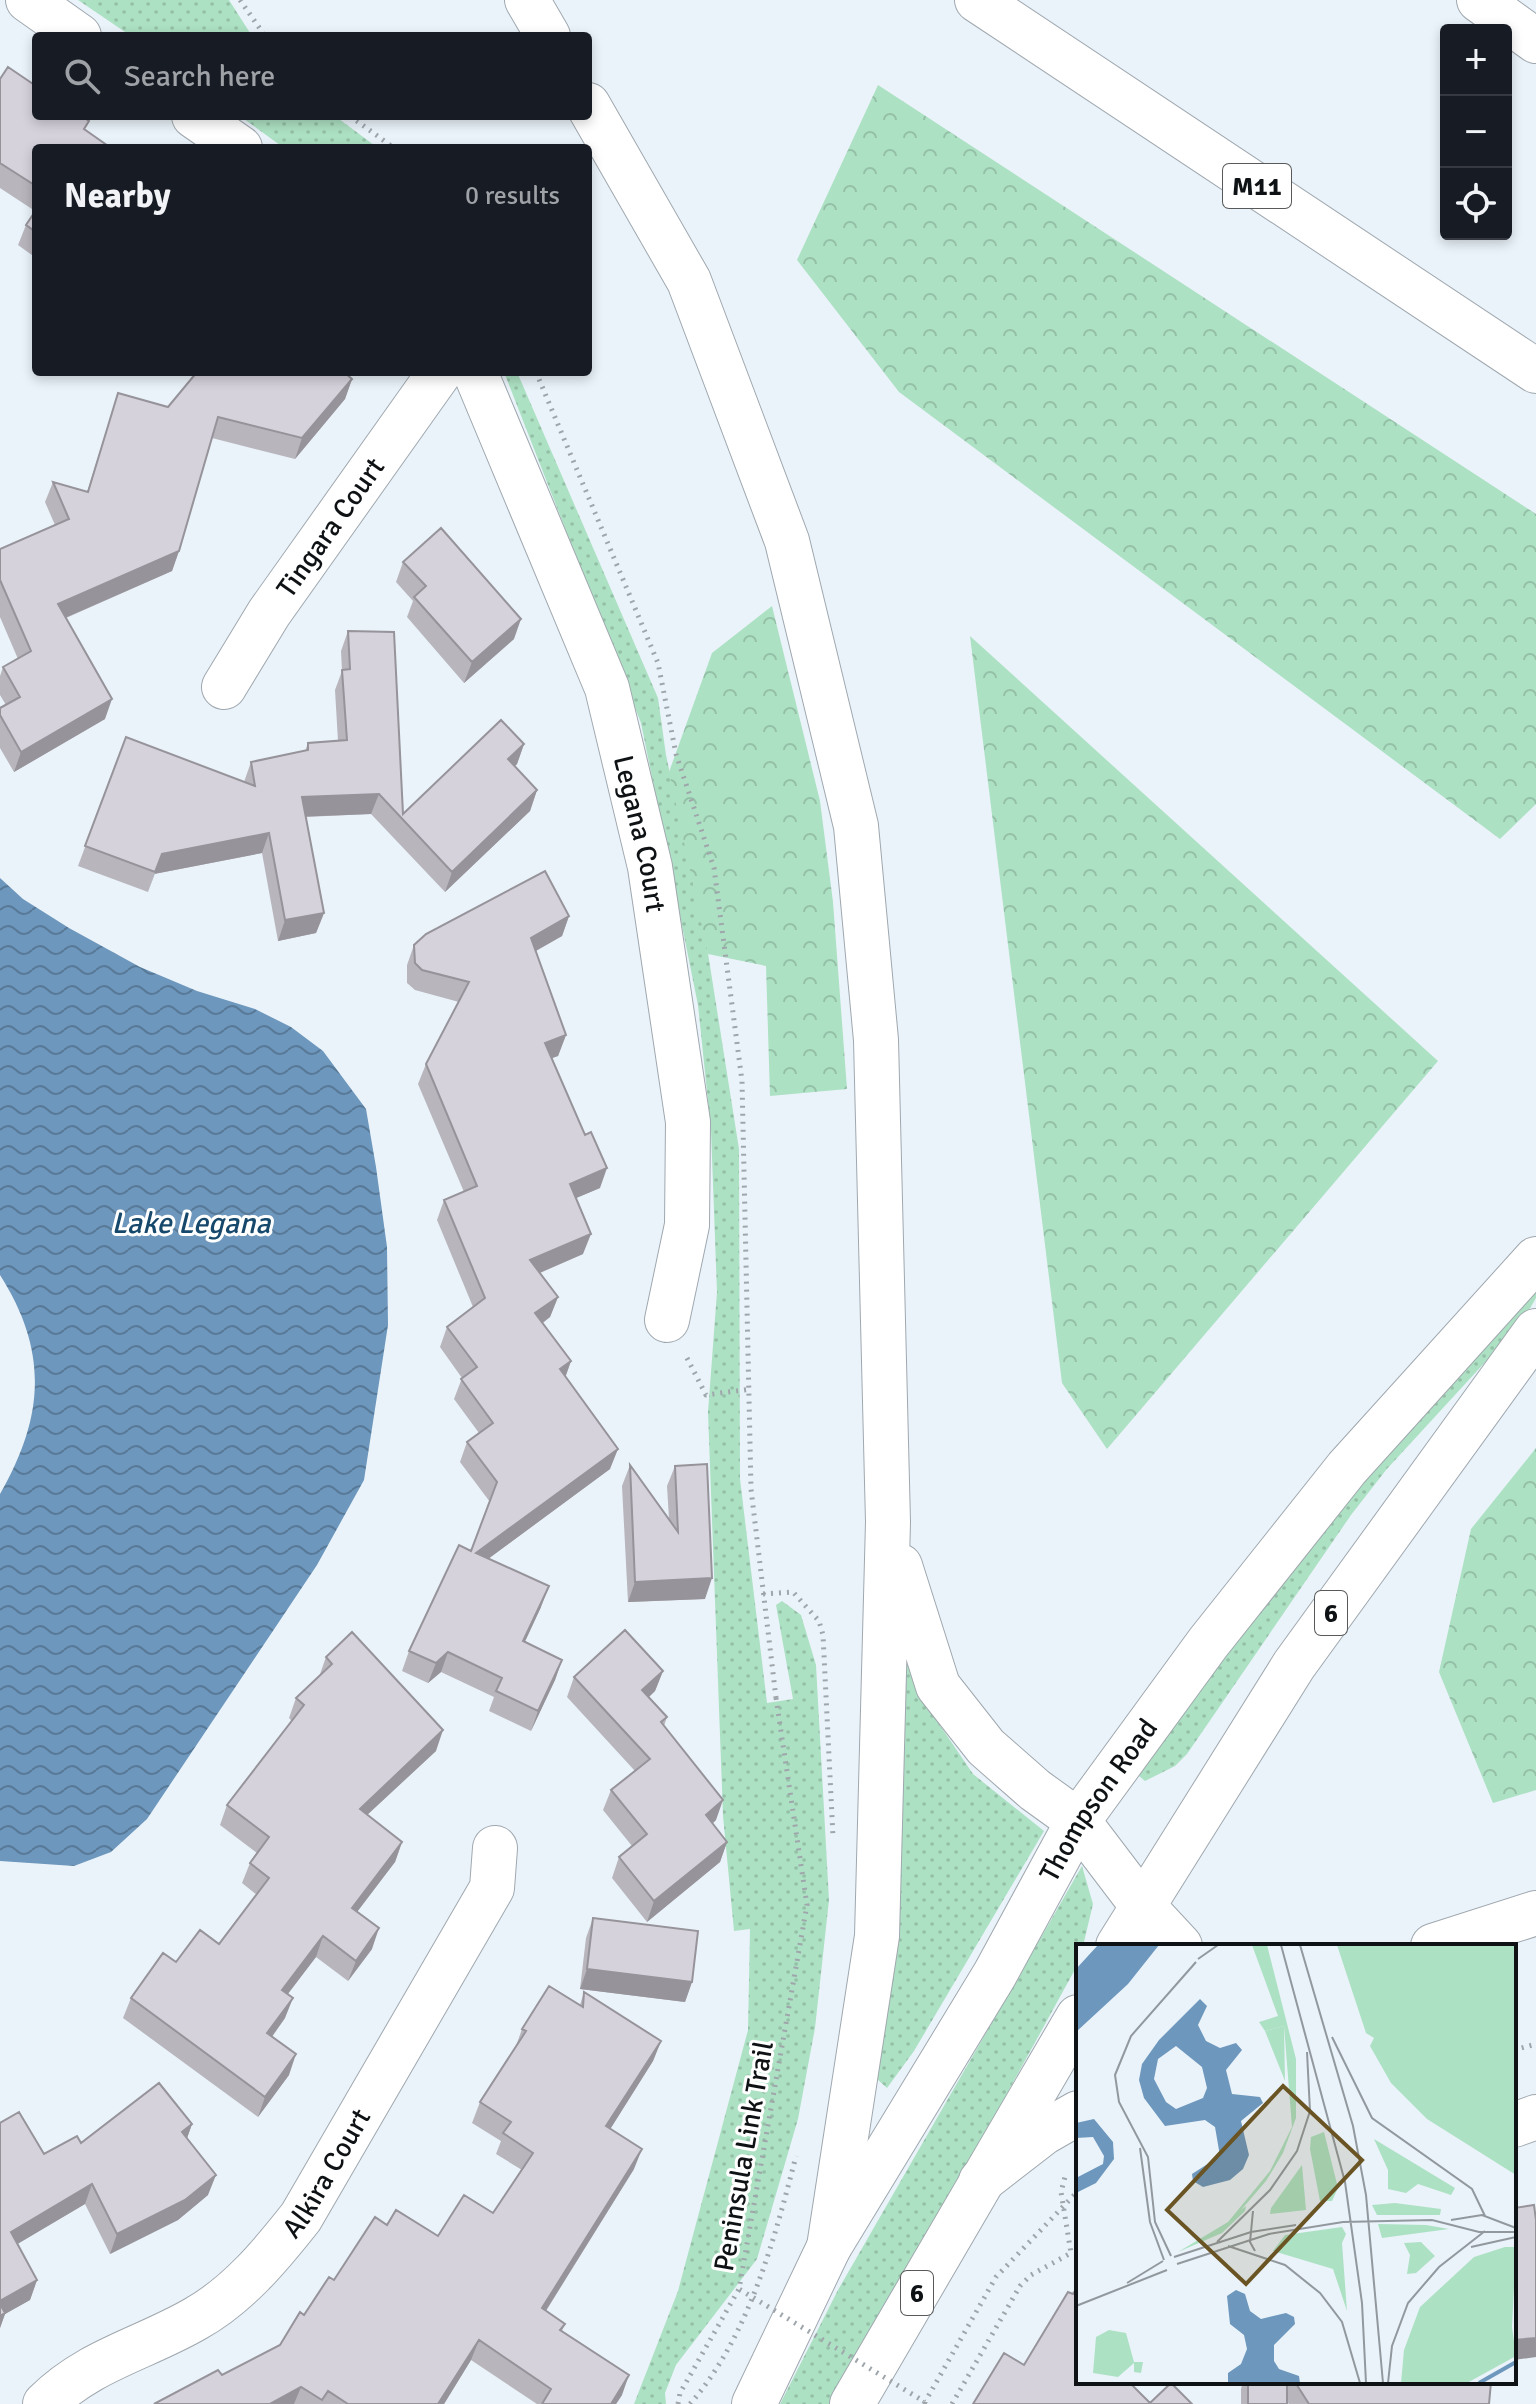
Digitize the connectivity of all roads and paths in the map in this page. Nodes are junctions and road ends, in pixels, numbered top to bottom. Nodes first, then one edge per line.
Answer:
1 (28, 0) edge
2 (240, 0) edge
3 (527, 0) edge
4 (977, 0) edge
5 (1479, 0) edge
6 (73, 32) edge
7 (262, 32) edge
8 (546, 32) edge
9 (1536, 41) edge
10 (592, 112) edge
11 (200, 120) edge
12 (356, 120) edge
13 (234, 144) edge
14 (388, 144) edge
15 (1536, 371) edge
16 (437, 376) edge
17 (477, 376) edge
18 (224, 687) dead end
19 (1536, 1259) edge
20 (667, 1320) joint
21 (1536, 1331) edge
22 (751, 1389) dead end
23 (888, 1522) junction
24 (763, 1594) dead end
25 (776, 1698) dead end
26 (1078, 1821) junction
27 (495, 1848) dead end
28 (833, 1849) dead end
29 (1141, 1904) junction
30 (1536, 1913) edge
31 (1119, 1944) edge
32 (1178, 1944) edge
33 (1439, 1944) edge
34 (1076, 2020) edge
35 (1536, 2044) edge
36 (1516, 2049) edge
37 (1076, 2114) edge
38 (1536, 2117) edge
39 (1516, 2124) edge
40 (798, 2151) dead end
41 (1073, 2164) dead end
42 (981, 2181) junction
43 (1076, 2193) edge
44 (829, 2247) junction
45 (1076, 2250) edge
46 (1071, 2253) junction
47 (739, 2289) junction
48 (924, 2403) edge
49 (45, 2404) edge
50 (678, 2404) edge
51 (690, 2404) edge
52 (754, 2404) edge
53 (852, 2404) edge
54 (952, 2404) edge

1 - 6 main road
2 - 7 path
3 - 8 main road
4 - 15 main road, M11
5 - 9 main road
10 - 23 main road
11 - 13 main road
12 - 14 path
16 - 18 main road, Tingara Court
17 - 20 main road, Legana Court
19 - 26 main road, Thompson Road
20 - 22 path
21 - 29 main road, 6
23 - 26 main road
23 - 44 main road
24 - 28 path
25 - 47 path, Peninsula Link Trail, bridge
26 - 29 main road
26 - 44 main road, Thompson Road
27 - 49 main road, Alkira Court
29 - 31 main road, 6
29 - 32 main road
30 - 33 main road
34 - 42 main road, 6
35 - 36 path
37 - 42 main road
38 - 39 main road
40 - 51 path
41 - 46 path
42 - 53 main road, 6
43 - 48 path, Peninsula Link Trail, bridge
44 - 52 main road, Thompson Road
45 - 46 path
46 - 54 path
47 - 48 path, Peninsula Link Trail, bridge
47 - 50 path

